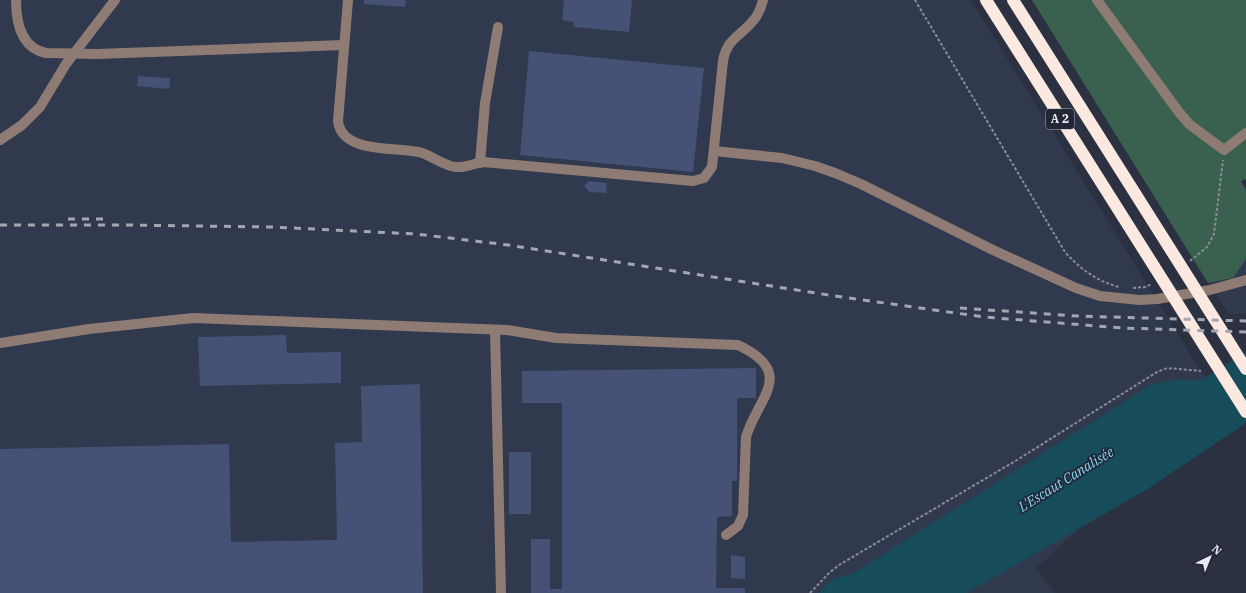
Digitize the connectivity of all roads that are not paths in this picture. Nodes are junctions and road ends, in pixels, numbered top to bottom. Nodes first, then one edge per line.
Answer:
1 (16, 0) edge
2 (115, 0) edge
3 (348, 0) edge
4 (763, 0) edge
5 (986, 0) edge
6 (1013, 0) edge
7 (1097, 0) edge
8 (498, 27) dead end
9 (344, 46) junction
10 (73, 54) junction
11 (1246, 133) edge
12 (0, 140) edge
13 (714, 151) junction
14 (480, 162) junction
15 (1246, 280) edge
16 (495, 330) junction
17 (0, 343) edge
18 (1246, 368) edge
19 (1246, 412) edge
20 (726, 534) dead end
21 (501, 593) edge

1 - 10 street
2 - 10 street
3 - 9 street
4 - 13 street
5 - 19 highway, A 2
6 - 18 highway, A 2
7 - 11 street
8 - 14 street
9 - 10 street
9 - 14 street
10 - 12 street
13 - 14 street
13 - 15 street
16 - 17 street
16 - 20 street
16 - 21 street

